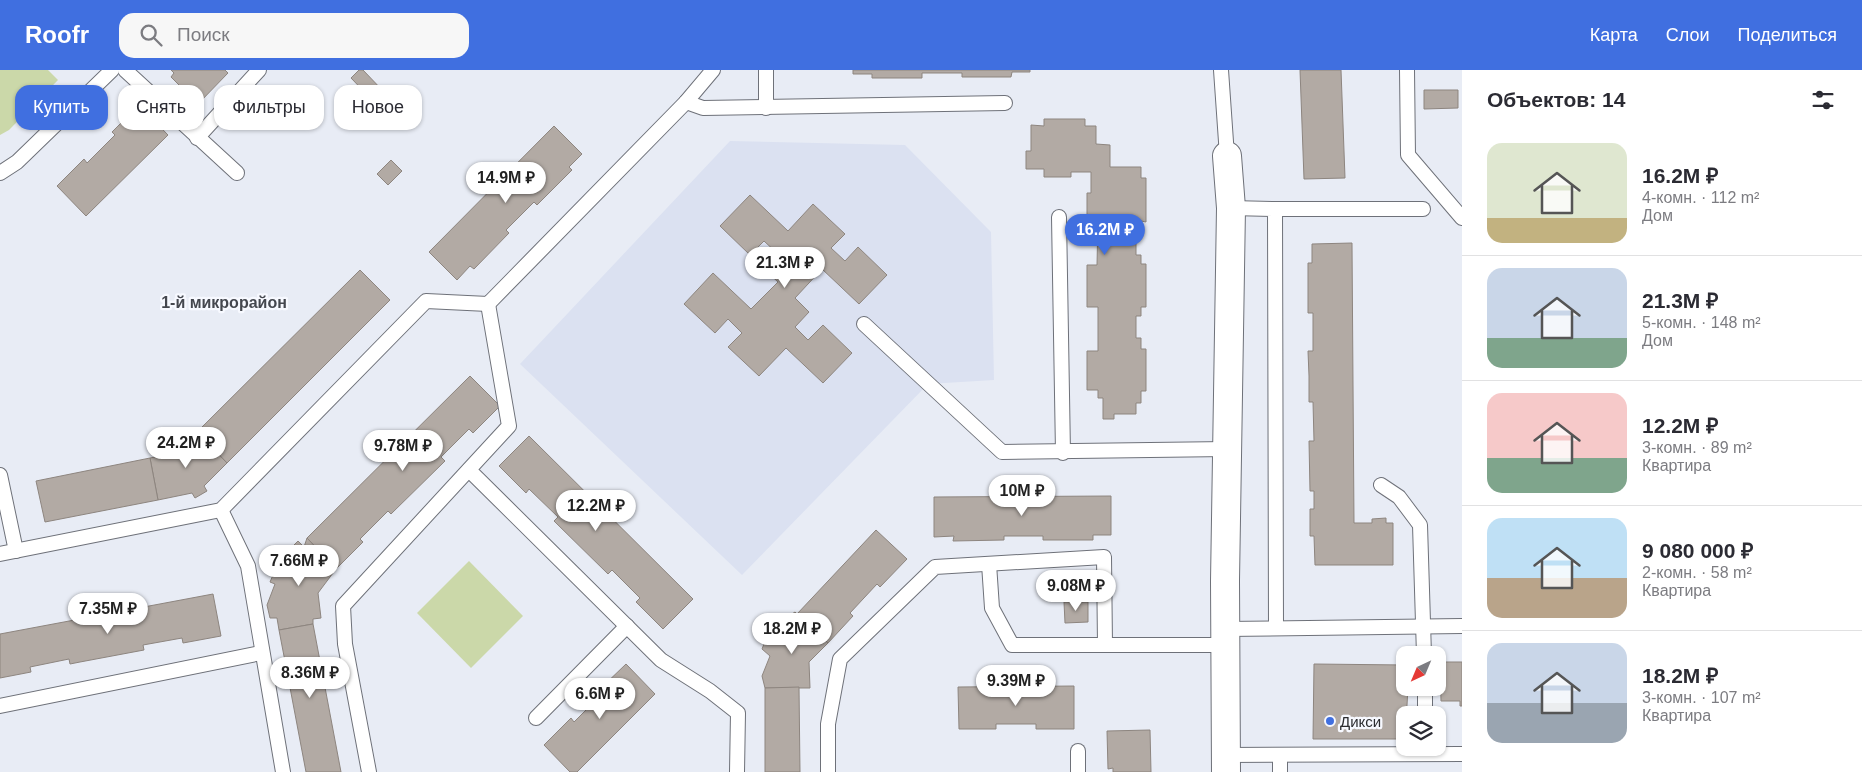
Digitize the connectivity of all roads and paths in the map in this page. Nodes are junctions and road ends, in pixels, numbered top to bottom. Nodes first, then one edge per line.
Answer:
1 (112, 70) edge
2 (125, 70) edge
3 (259, 70) edge
4 (713, 70) edge
5 (766, 70) edge
6 (1221, 70) edge
7 (1407, 70) edge
8 (686, 102) junction
9 (1005, 103) dead end
10 (766, 108) junction
11 (197, 138) junction
12 (1227, 156) joint
13 (0, 173) edge
14 (237, 173) dead end
15 (1231, 208) junction
16 (1275, 209) junction
17 (1423, 209) dead end
18 (1059, 217) dead end
19 (1462, 218) edge
20 (488, 304) junction
21 (864, 324) dead end
22 (1227, 449) junction
23 (1063, 453) junction
24 (469, 470) junction
25 (0, 475) edge
26 (1381, 485) dead end
27 (221, 510) junction
28 (16, 551) junction
29 (0, 554) edge
30 (988, 564) junction
31 (627, 626) junction
32 (1424, 626) junction
33 (1462, 626) edge
34 (1276, 628) junction
35 (1225, 637) junction
36 (1105, 645) junction
37 (1424, 646) edge
38 (261, 653) junction
39 (0, 706) edge
40 (536, 718) dead end
41 (1078, 751) dead end
42 (1396, 752) edge
43 (1446, 753) edge
44 (1462, 754) edge
45 (1280, 755) junction
46 (1226, 764) edge
47 (283, 772) edge
48 (369, 772) edge
49 (737, 772) edge
50 (828, 772) edge
51 (1078, 772) edge
52 (1280, 772) edge

1 - 13 lane
2 - 11 lane
3 - 11 lane
4 - 8 lane
5 - 10 lane
6 - 12 lane
7 - 19 lane
8 - 10 lane
8 - 20 lane
9 - 10 lane
11 - 14 lane
12 - 15 street
15 - 16 lane
15 - 22 street
16 - 17 lane
16 - 34 lane
18 - 23 lane
20 - 24 lane
20 - 27 lane
21 - 23 lane
22 - 23 lane
22 - 35 street
24 - 31 lane
24 - 48 lane
25 - 28 lane
26 - 32 lane
27 - 28 lane
27 - 38 lane
28 - 29 lane
30 - 36 lane
30 - 36 lane
30 - 50 lane
31 - 40 lane
31 - 49 lane
32 - 33 lane
32 - 34 lane
32 - 37 lane
34 - 35 lane
35 - 36 lane
35 - 46 street
38 - 39 lane
38 - 47 lane
41 - 51 lane
42 - 45 lane
43 - 44 lane
45 - 46 lane
45 - 52 lane

